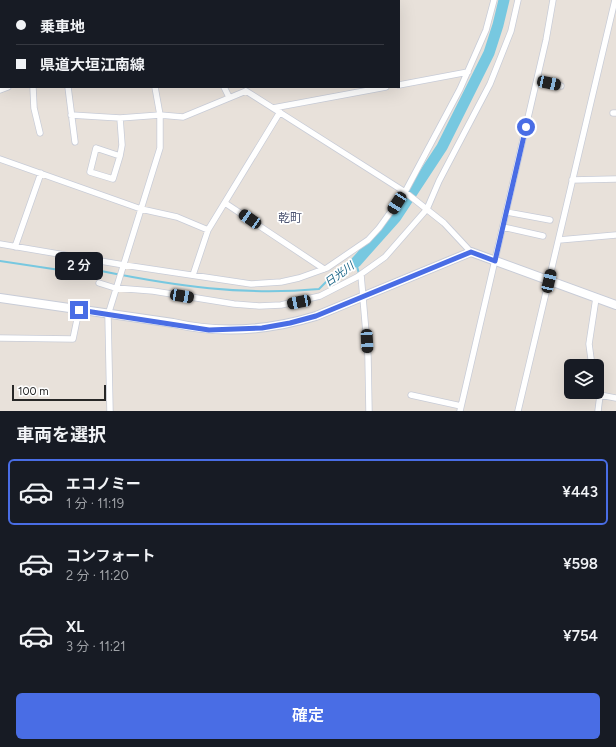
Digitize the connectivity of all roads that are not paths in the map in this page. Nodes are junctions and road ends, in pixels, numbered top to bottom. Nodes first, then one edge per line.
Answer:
1 (494, 0) edge
2 (518, 0) edge
3 (553, 0) edge
4 (615, 0) edge
5 (468, 72) junction
6 (537, 81) junction
7 (400, 85) edge
8 (561, 86) dead end
9 (33, 88) edge
10 (68, 88) edge
11 (155, 88) edge
12 (224, 88) edge
13 (381, 88) edge
14 (246, 89) edge
15 (229, 97) junction
16 (273, 108) junction
17 (280, 112) junction
18 (71, 115) junction
19 (160, 115) junction
20 (120, 118) junction
21 (40, 133) dead end
22 (75, 142) dead end
23 (120, 156) junction
24 (0, 159) edge
25 (41, 173) junction
26 (616, 179) edge
27 (572, 180) junction
28 (406, 193) junction
29 (225, 203) junction
30 (426, 208) junction
31 (141, 209) junction
32 (507, 212) junction
33 (550, 220) dead end
34 (503, 227) junction
35 (208, 230) junction
36 (616, 234) edge
37 (543, 236) dead end
38 (559, 240) junction
39 (0, 244) edge
40 (15, 247) junction
41 (471, 252) junction
42 (495, 261) junction
43 (123, 266) junction
44 (324, 269) junction
45 (193, 275) junction
46 (361, 275) junction
47 (549, 281) junction
48 (99, 283) dead end
49 (116, 287) junction
50 (364, 296) junction
51 (0, 298) edge
52 (596, 298) junction
53 (616, 305) edge
54 (79, 310) junction
55 (108, 314) junction
56 (0, 338) edge
57 (591, 359) edge
58 (411, 395) dead end
59 (604, 396) edge
60 (616, 398) edge
61 (600, 399) edge
62 (460, 408) edge
63 (110, 411) edge
64 (369, 411) edge
65 (518, 411) edge
66 (598, 411) edge

1 - 5 street
2 - 30 street
3 - 6 street
4 - 27 street
5 - 7 street
5 - 28 street
6 - 8 street
6 - 32 street
9 - 21 street
10 - 18 street
11 - 19 street
12 - 15 street
13 - 16 street
14 - 15 street
14 - 16 street
15 - 19 street
16 - 17 street
17 - 28 street
17 - 29 street
18 - 20 street
18 - 22 street
19 - 20 street
19 - 31 street
20 - 23 street
23 - 23 street
24 - 25 street
25 - 31 street
25 - 40 street
26 - 27 street
27 - 38 street
28 - 30 street
28 - 44 street
29 - 35 street
29 - 44 street
30 - 41 street
30 - 46 street
31 - 35 street
31 - 43 street
32 - 33 street
32 - 34 street
34 - 37 street
34 - 42 street
35 - 45 street
36 - 38 street
38 - 47 street
39 - 40 street
40 - 43 street
41 - 42 main road
41 - 50 main road
42 - 47 main road
42 - 62 street
43 - 45 street
43 - 49 street
44 - 45 street
46 - 49 street
46 - 50 street
47 - 52 main road
47 - 65 street
48 - 49 street
49 - 55 street
50 - 55 main road
50 - 64 street
51 - 54 main road
52 - 53 main road
52 - 57 street
54 - 55 main road
54 - 56 street
55 - 63 street
58 - 62 street
59 - 60 street
61 - 66 street

